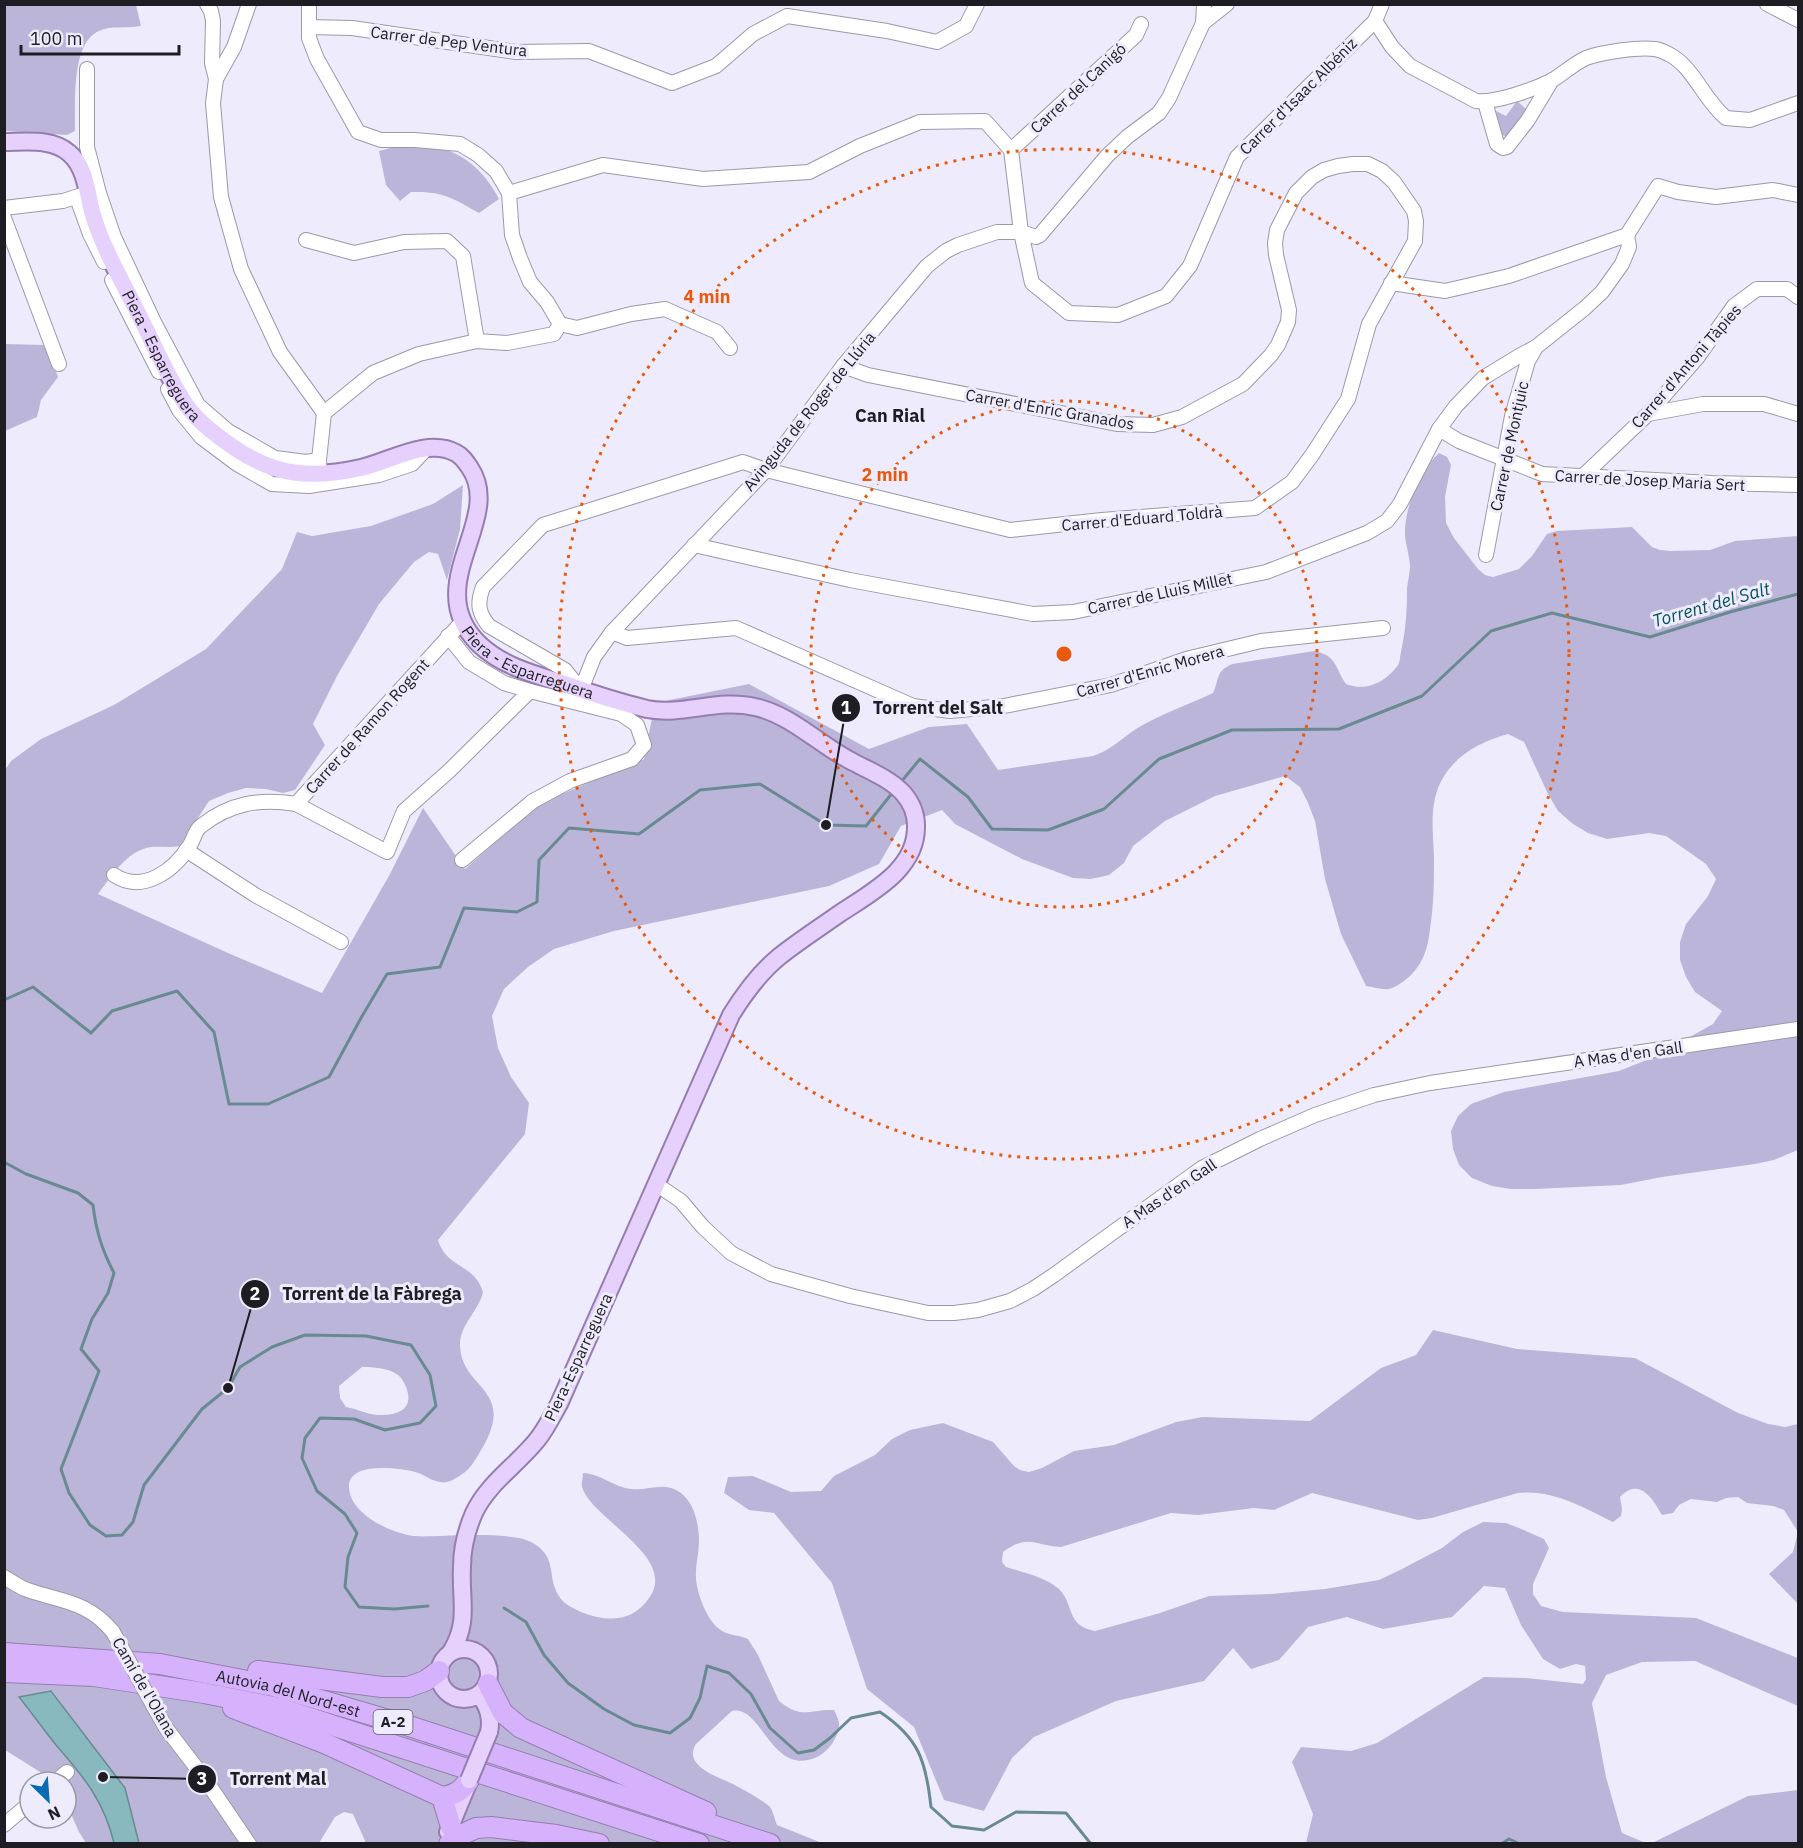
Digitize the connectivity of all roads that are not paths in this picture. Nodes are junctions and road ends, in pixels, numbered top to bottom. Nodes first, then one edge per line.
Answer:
1 (207, 4) edge
2 (249, 4) edge
3 (309, 4) edge
4 (976, 4) edge
5 (1204, 4) edge
6 (1227, 4) edge
7 (1382, 4) edge
8 (1767, 4) edge
9 (1798, 20) edge
10 (1375, 21) junction
11 (1203, 23) junction
12 (1141, 24) dead end
13 (309, 27) junction
14 (87, 69) dead end
15 (216, 79) junction
16 (1552, 80) junction
17 (1485, 102) junction
18 (1798, 103) edge
19 (4, 142) edge
20 (87, 147) junction
21 (1011, 150) junction
22 (76, 160) junction
23 (509, 193) junction
24 (82, 195) junction
25 (1798, 195) edge
26 (4, 208) edge
27 (4, 218) edge
28 (1627, 235) junction
29 (1022, 238) junction
30 (306, 240) dead end
31 (1391, 283) junction
32 (1798, 297) edge
33 (560, 324) junction
34 (477, 341) junction
35 (1536, 347) junction
36 (730, 348) dead end
37 (59, 364) dead end
38 (843, 366) junction
39 (324, 413) junction
40 (1648, 414) junction
41 (1798, 414) edge
42 (1439, 429) junction
43 (427, 448) junction
44 (1504, 460) junction
45 (319, 467) junction
46 (766, 470) junction
47 (1584, 475) junction
48 (1798, 485) edge
49 (694, 545) junction
50 (1486, 555) dead end
51 (463, 621) junction
52 (1383, 628) dead end
53 (612, 632) junction
54 (448, 636) junction
55 (581, 690) junction
56 (530, 692) junction
57 (296, 804) junction
58 (186, 850) junction
59 (462, 860) dead end
60 (114, 875) dead end
61 (340, 942) dead end
62 (1798, 1029) edge
63 (656, 1184) junction
64 (4, 1577) edge
65 (464, 1621) junction
66 (451, 1652) junction
67 (478, 1652) junction
68 (4, 1653) edge
69 (160, 1664) junction
70 (439, 1671) junction
71 (4, 1672) edge
72 (484, 1689) junction
73 (204, 1693) junction
74 (442, 1797) junction
75 (18, 1813) edge
76 (456, 1816) edge
77 (4, 1825) edge
78 (476, 1828) junction
79 (249, 1844) edge
80 (599, 1844) edge
81 (699, 1844) edge
82 (770, 1844) edge
83 (777, 1844) edge

1 - 15 street
2 - 15 street
3 - 13 street
4 - 13 street, Carrer de Pep Ventura
5 - 11 street
6 - 11 street
7 - 10 street
8 - 9 street
10 - 17 street
10 - 29 street, Carrer d'Isaac Albéniz
11 - 29 street
12 - 21 street, Carrer del Canigó
13 - 23 street
14 - 20 street
15 - 39 street
16 - 17 street
16 - 17 street
16 - 18 street
19 - 22 main road
20 - 22 street
20 - 45 street
21 - 23 street
21 - 29 street, Carrer d'Isaac Albéniz
22 - 24 main road, Piera - Esparreguera
23 - 33 street
24 - 26 street
24 - 43 street
24 - 45 main road, Piera - Esparreguera
25 - 28 street
27 - 37 street
28 - 31 street
28 - 35 street, Carrer de Montjuic
29 - 38 street, Avinguda de Roger de Llúria
30 - 34 street
31 - 38 street, Carrer d'Enric Granados
31 - 46 street, Carrer d'Eduard Toldrà
32 - 40 street, Carrer d'Antoni Tàpies
33 - 34 street
33 - 36 street
34 - 39 street
35 - 42 street, Carrer de Lluis Millet
35 - 44 street, Carrer de Montjuic
38 - 46 street, Avinguda de Roger de Llúria
39 - 45 street
40 - 41 street
40 - 47 street, Carrer d'Antoni Tàpies
42 - 44 street, Carrer de Josep Maria Sert
42 - 49 street, Carrer de Lluis Millet
43 - 45 main road, Piera - Esparreguera
43 - 51 main road, Piera - Esparreguera
44 - 47 street, Carrer de Josep Maria Sert
44 - 50 street, Carrer de Montjuic
46 - 49 street, Avinguda de Roger de Llúria
46 - 55 street, Carrer d'Eduard Toldrà
47 - 48 street, Carrer de Josep Maria Sert
49 - 53 street, Avinguda de Roger de Llúria
51 - 54 street, Carrer de Ramon Rogent
51 - 55 main road, Piera - Esparreguera
52 - 53 street, Carrer d'Enric Morera
53 - 55 street, Avinguda de Roger de Llúria
54 - 56 street
54 - 57 street, Carrer de Ramon Rogent
55 - 63 main road, Piera - Esparreguera
56 - 57 street
56 - 59 street
57 - 58 street, Carrer de Ramon Rogent
58 - 60 street, Carrer de Ramon Rogent
58 - 61 street
62 - 63 street, A Mas d'en Gall
63 - 65 main road, Piera-Esparreguera
64 - 79 street, Camí de l'Olana, bridge
65 - 66 main road, Piera-Esparreguera
65 - 67 main road, Piera-Esparreguera
66 - 67 main road
66 - 70 main road, Piera-Esparreguera
67 - 72 main road, Piera-Esparreguera
68 - 69 highway, Autovia del Nord-est / A-2
69 - 70 highway
69 - 82 highway, Autovia del Nord-est / A-2
70 - 72 main road
71 - 73 highway, Autovia del Nord-est / A-2
72 - 76 main road, Piera-Esparreguera, bridge
72 - 83 highway
73 - 74 highway
73 - 81 highway, Autovia del Nord-est / A-2
74 - 76 highway
74 - 76 highway
75 - 77 street
76 - 78 highway
76 - 78 highway
78 - 80 highway

